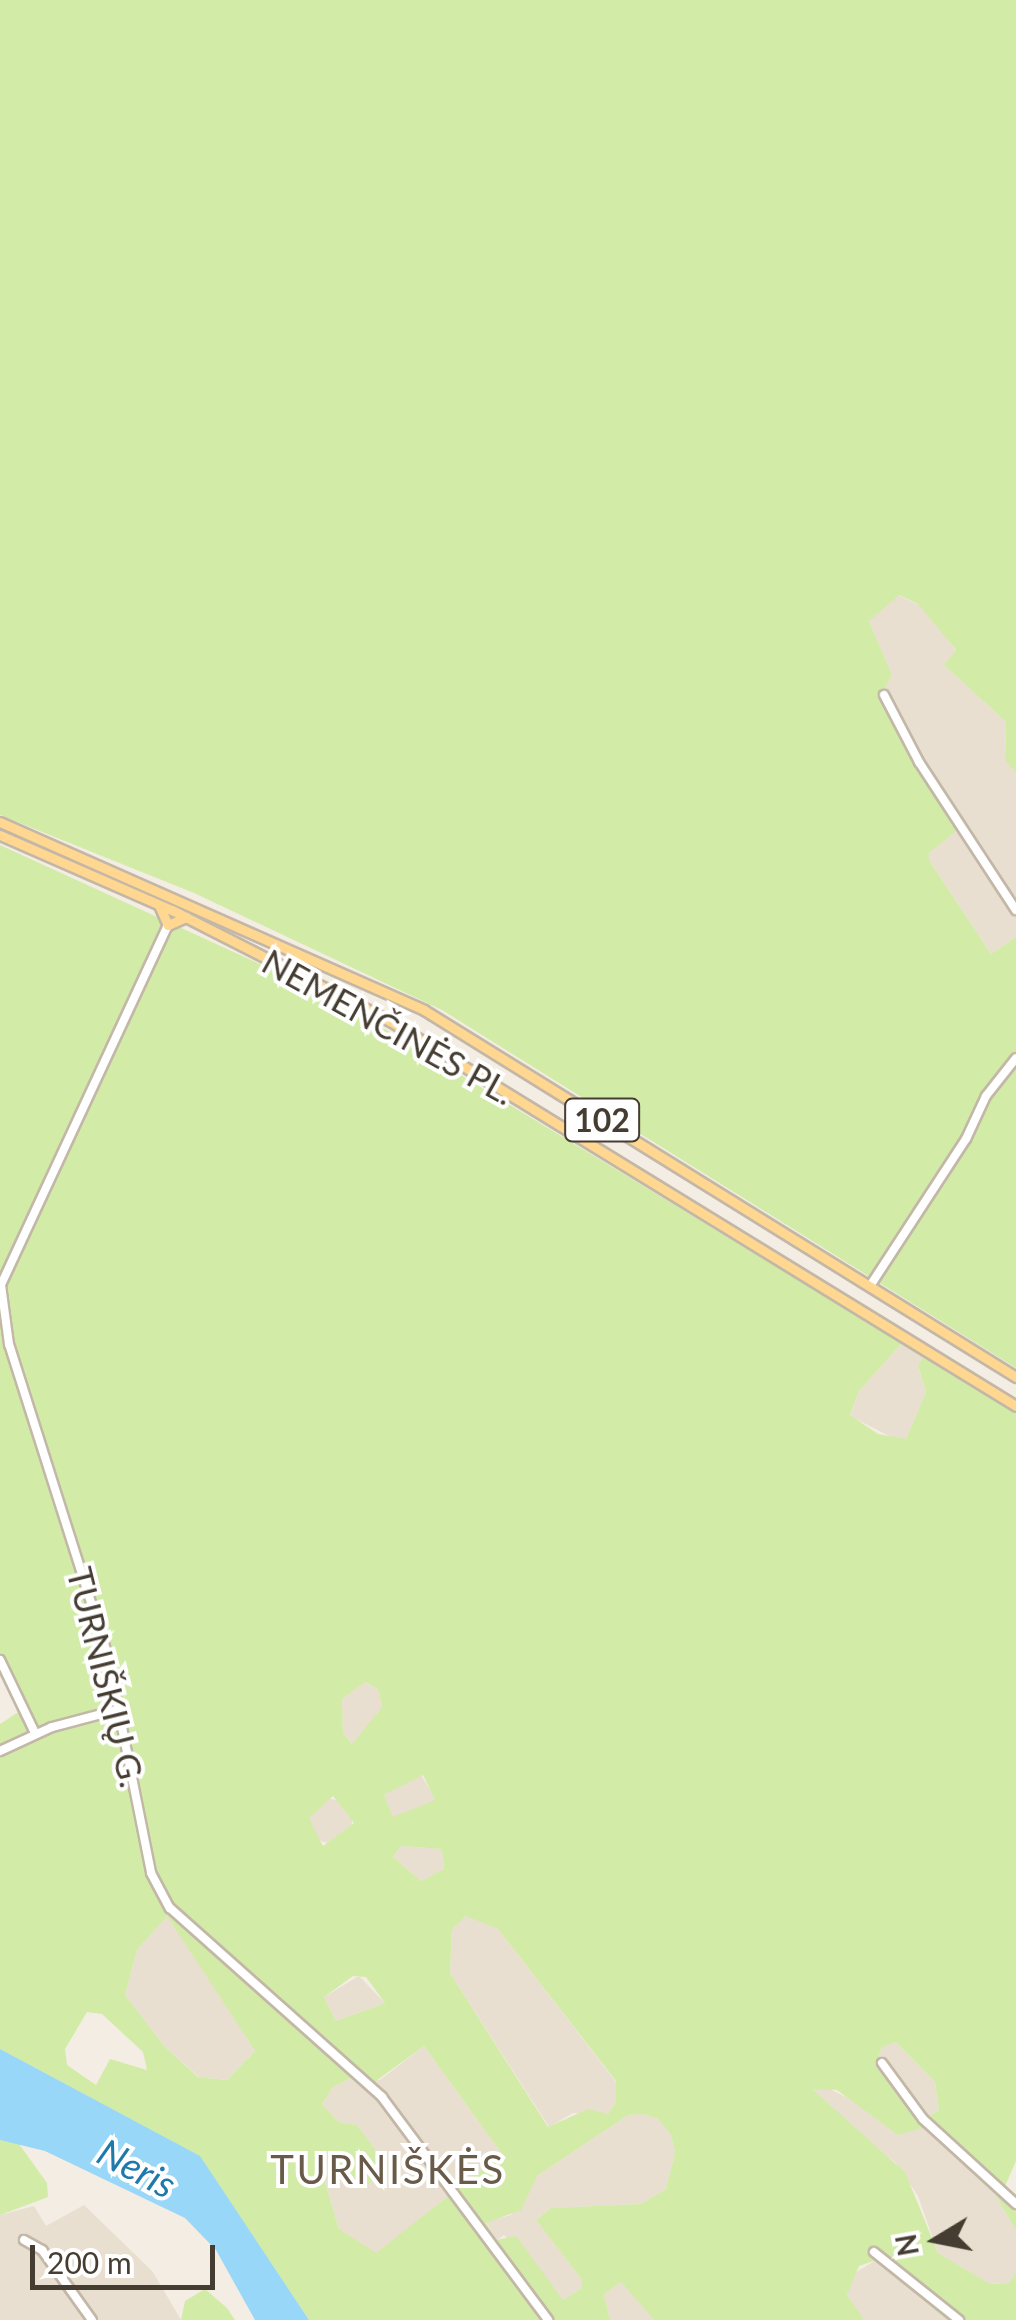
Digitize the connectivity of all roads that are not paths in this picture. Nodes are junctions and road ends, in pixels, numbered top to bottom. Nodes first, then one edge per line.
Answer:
1 (884, 695) dead end
2 (0, 822) edge
3 (0, 835) edge
4 (50, 844) junction
5 (46, 855) junction
6 (158, 904) junction
7 (1016, 910) edge
8 (186, 918) junction
9 (168, 925) junction
10 (259, 936) junction
11 (253, 950) junction
12 (1016, 1058) edge
13 (672, 1164) junction
14 (659, 1185) junction
15 (870, 1286) junction
16 (2, 1328) edge
17 (4, 1346) edge
18 (1016, 1376) edge
19 (1016, 1406) edge
20 (0, 1660) edge
21 (120, 1708) junction
22 (34, 1733) junction
23 (0, 1751) edge
24 (882, 2063) dead end
25 (1016, 2204) edge
26 (24, 2240) dead end
27 (874, 2252) dead end
28 (92, 2320) edge
29 (548, 2320) edge
30 (958, 2320) edge

1 - 7 street
2 - 4 main road, NEMENČINĖS PL. / 102
3 - 5 main road, NEMENČINĖS PL. / 102
4 - 5 main road
4 - 10 main road, NEMENČINĖS PL. / 102
5 - 6 main road, NEMENČINĖS PL. / 102
6 - 8 main road, NEMENČINĖS PL. / 102
6 - 9 main road
8 - 9 main road
8 - 11 main road, NEMENČINĖS PL. / 102
9 - 16 street, TURNIŠKIŲ G.
10 - 11 main road
10 - 13 main road, NEMENČINĖS PL. / 102
11 - 14 main road, NEMENČINĖS PL. / 102
12 - 15 street
13 - 14 main road
13 - 15 main road, NEMENČINĖS PL. / 102
14 - 19 main road, NEMENČINĖS PL. / 102
15 - 18 main road, NEMENČINĖS PL. / 102
16 - 17 street, TURNIŠKIŲ G.
17 - 21 street, TURNIŠKIŲ G.
20 - 22 street
21 - 22 street
21 - 29 street, TURNIŠKIŲ G.
22 - 23 street
24 - 25 street
26 - 28 street
27 - 30 street

